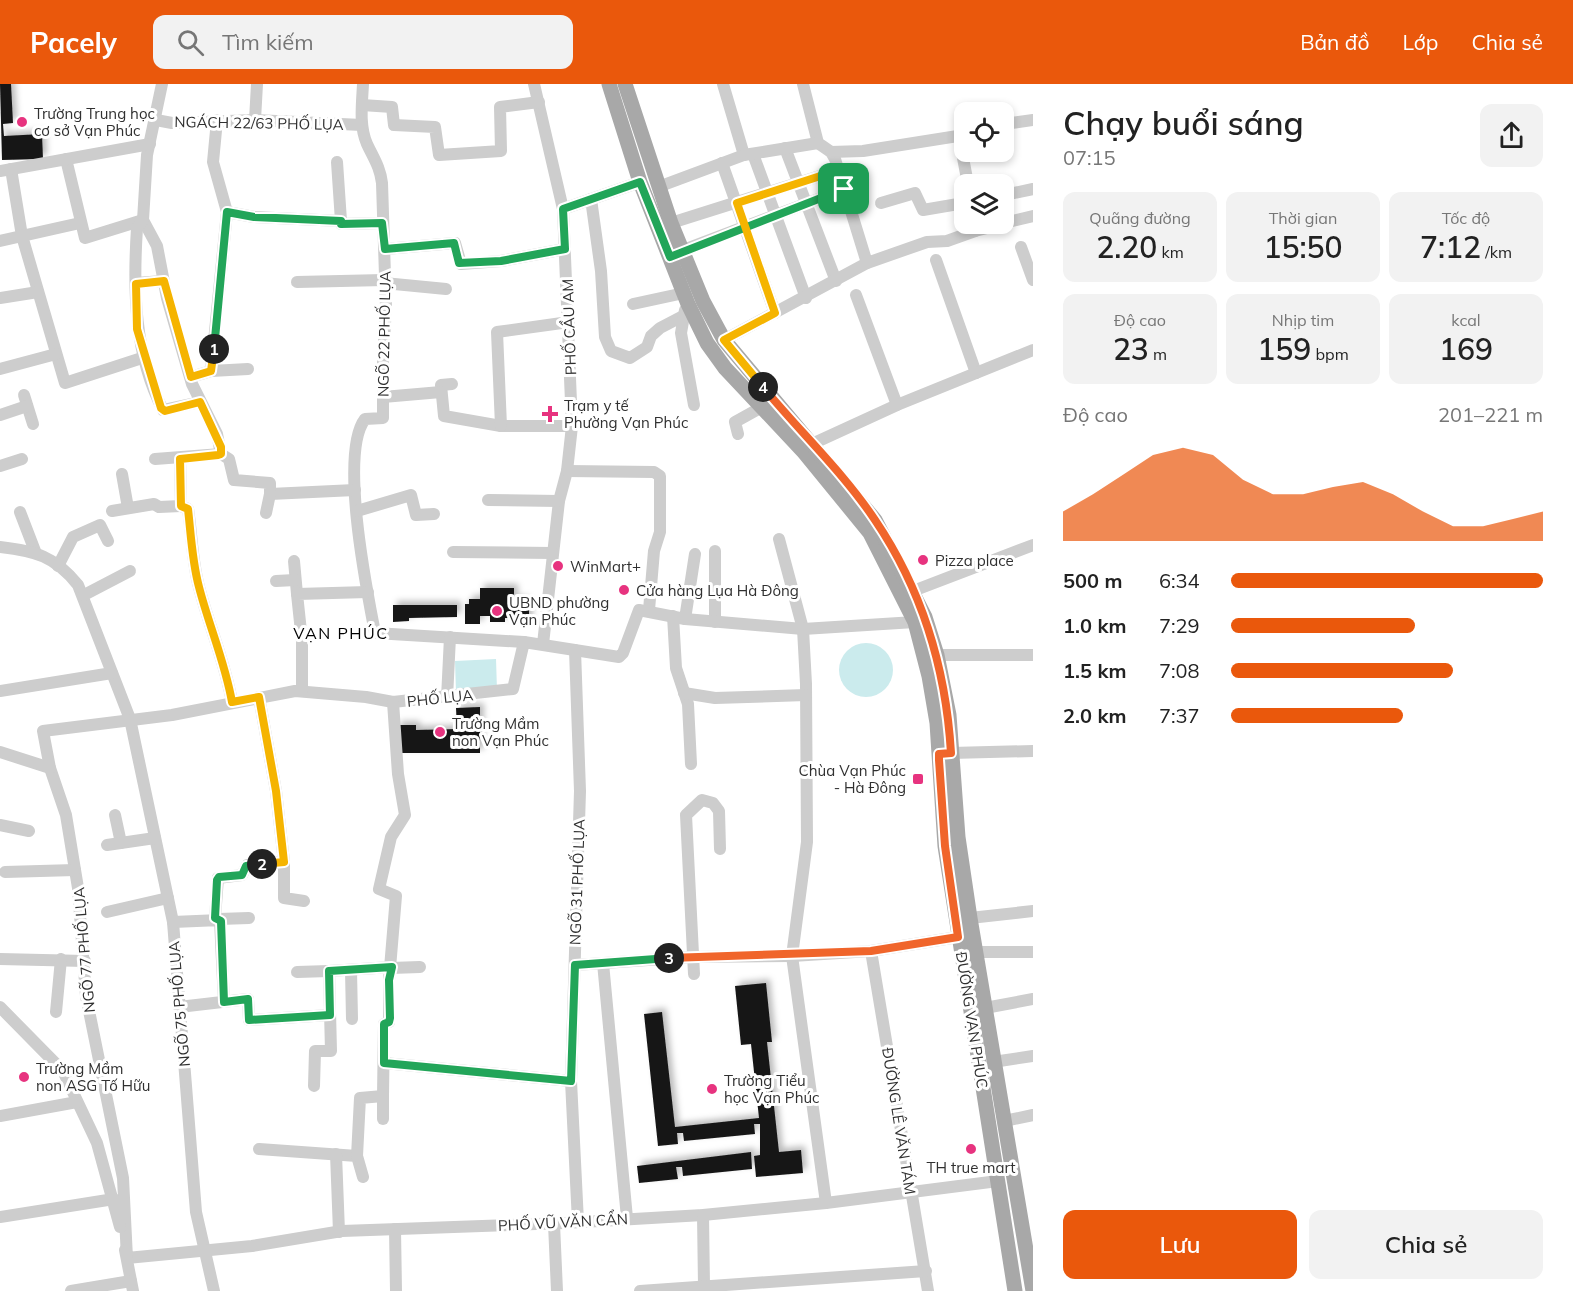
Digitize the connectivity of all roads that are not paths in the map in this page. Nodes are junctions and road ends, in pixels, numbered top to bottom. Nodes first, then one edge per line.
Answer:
1 (162, 84) edge
2 (258, 84) edge
3 (363, 84) edge
4 (534, 84) edge
5 (609, 84) edge
6 (625, 84) edge
7 (723, 84) edge
8 (796, 84) edge
9 (803, 84) edge
10 (540, 102) junction
11 (362, 105) junction
12 (156, 120) junction
13 (217, 120) junction
14 (255, 120) junction
15 (1033, 120) edge
16 (1014, 123) edge
17 (362, 125) junction
18 (954, 137) edge
19 (813, 138) junction
20 (150, 144) junction
21 (785, 148) junction
22 (831, 152) junction
23 (749, 154) junction
24 (66, 159) junction
25 (337, 162) dead end
26 (722, 163) junction
27 (5, 170) edge
28 (839, 170) junction
29 (640, 182) junction
30 (799, 184) junction
31 (658, 187) junction
32 (844, 189) junction
33 (1033, 189) edge
34 (1014, 193) edge
35 (766, 194) junction
36 (591, 199) junction
37 (737, 203) junction
38 (880, 203) dead end
39 (808, 204) junction
40 (954, 205) edge
41 (563, 209) junction
42 (227, 212) junction
43 (775, 216) junction
44 (1033, 216) edge
45 (143, 220) junction
46 (1014, 220) edge
47 (341, 221) junction
48 (80, 223) junction
49 (382, 223) junction
50 (671, 223) junction
51 (745, 227) junction
52 (960, 234) edge
53 (22, 236) junction
54 (0, 241) edge
55 (1021, 247) dead end
56 (385, 249) junction
57 (565, 249) junction
58 (676, 254) junction
59 (936, 260) dead end
60 (867, 263) junction
61 (1033, 280) edge
62 (164, 281) junction
63 (384, 281) junction
64 (836, 281) junction
65 (297, 282) dead end
66 (136, 284) junction
67 (446, 289) dead end
68 (38, 292) junction
69 (856, 295) dead end
70 (0, 298) edge
71 (806, 298) junction
72 (633, 304) dead end
73 (685, 304) junction
74 (775, 313) junction
75 (569, 322) junction
76 (724, 340) junction
77 (1033, 350) edge
78 (56, 354) junction
79 (145, 357) junction
80 (0, 369) edge
81 (248, 369) dead end
82 (211, 371) junction
83 (976, 373) junction
84 (191, 377) junction
85 (452, 384) dead end
86 (441, 392) junction
87 (383, 397) junction
88 (200, 402) junction
89 (694, 405) dead end
90 (897, 405) junction
91 (762, 407) junction
92 (0, 415) edge
93 (33, 424) dead end
94 (501, 426) junction
95 (572, 426) junction
96 (738, 434) dead end
97 (808, 448) junction
98 (221, 454) junction
99 (22, 459) dead end
100 (155, 459) dead end
101 (180, 459) junction
102 (0, 466) edge
103 (567, 471) junction
104 (122, 474) dead end
105 (355, 490) junction
106 (270, 494) junction
107 (488, 500) dead end
108 (559, 501) junction
109 (181, 506) junction
110 (128, 508) junction
111 (112, 511) dead end
112 (20, 512) dead end
113 (357, 512) junction
114 (266, 513) dead end
115 (434, 514) dead end
116 (779, 539) dead end
117 (108, 541) dead end
118 (1033, 545) edge
119 (0, 547) edge
120 (35, 551) junction
121 (715, 551) dead end
122 (453, 552) dead end
123 (554, 553) junction
124 (695, 554) dead end
125 (294, 561) dead end
126 (58, 566) junction
127 (130, 571) dead end
128 (296, 580) junction
129 (276, 581) dead end
130 (913, 591) junction
131 (368, 592) junction
132 (297, 594) junction
133 (84, 595) junction
134 (649, 610) junction
135 (679, 618) junction
136 (715, 622) junction
137 (915, 622) junction
138 (803, 629) junction
139 (450, 637) junction
140 (524, 642) junction
141 (543, 644) junction
142 (576, 650) junction
143 (938, 655) junction
144 (1033, 655) edge
145 (112, 674) junction
146 (0, 691) edge
147 (302, 691) junction
148 (684, 693) junction
149 (806, 695) junction
150 (259, 697) junction
151 (447, 698) junction
152 (232, 702) junction
153 (393, 702) junction
154 (130, 719) junction
155 (1033, 751) edge
156 (0, 752) edge
157 (945, 753) junction
158 (691, 764) dead end
159 (50, 768) junction
160 (115, 815) dead end
161 (0, 825) edge
162 (29, 831) dead end
163 (155, 838) junction
164 (121, 843) junction
165 (107, 845) dead end
166 (720, 849) dead end
167 (284, 862) junction
168 (75, 870) junction
169 (5, 872) dead end
170 (168, 898) junction
171 (304, 901) dead end
172 (1033, 911) edge
173 (106, 912) dead end
174 (249, 918) dead end
175 (970, 918) junction
176 (217, 919) junction
177 (173, 922) junction
178 (958, 937) junction
179 (871, 951) junction
180 (978, 952) junction
181 (1033, 952) edge
182 (792, 956) junction
183 (692, 957) junction
184 (0, 959) edge
185 (61, 959) junction
186 (85, 961) junction
187 (603, 963) junction
188 (575, 965) junction
189 (420, 967) dead end
190 (391, 968) junction
191 (351, 969) junction
192 (329, 971) junction
193 (297, 972) dead end
194 (694, 974) dead end
195 (1033, 999) edge
196 (224, 1002) junction
197 (0, 1007) edge
198 (179, 1007) junction
199 (985, 1008) junction
200 (56, 1012) dead end
201 (330, 1015) junction
202 (352, 1019) dead end
203 (1033, 1056) edge
204 (384, 1063) junction
205 (986, 1063) junction
206 (571, 1081) junction
207 (314, 1086) dead end
208 (383, 1095) junction
209 (77, 1102) junction
210 (1033, 1115) edge
211 (0, 1116) edge
212 (383, 1119) dead end
213 (1004, 1121) junction
214 (259, 1149) dead end
215 (336, 1154) junction
216 (357, 1156) junction
217 (363, 1177) dead end
218 (998, 1181) junction
219 (911, 1192) junction
220 (114, 1199) junction
221 (826, 1203) junction
222 (703, 1215) junction
223 (0, 1217) edge
224 (627, 1218) junction
225 (579, 1222) junction
226 (554, 1224) junction
227 (395, 1229) junction
228 (339, 1232) junction
229 (204, 1252) junction
230 (127, 1258) junction
231 (926, 1271) junction
232 (132, 1286) edge
233 (705, 1286) junction
234 (71, 1291) edge
235 (214, 1291) edge
236 (396, 1291) edge
237 (557, 1291) edge
238 (640, 1291) edge
239 (646, 1291) edge
240 (928, 1291) edge
241 (1015, 1291) edge
242 (1033, 1291) edge

1 - 12 street
2 - 14 street
3 - 11 street, NGÕ 22 PHỐ LỤA
4 - 10 street, PHỐ CẦU AM
5 - 29 main road, ĐƯỜNG VẠN PHÚC
6 - 31 main road, ĐƯỜNG VẠN PHÚC
7 - 23 street
8 - 19 street
9 - 19 street
10 - 11 street
10 - 41 street, PHỐ CẦU AM
11 - 17 street, NGÕ 22 PHỐ LỤA
12 - 13 street, NGÁCH 22/63 PHỐ LỤA
12 - 20 street
13 - 14 street, NGÁCH 22/63 PHỐ LỤA
13 - 42 street
14 - 17 street, NGÁCH 22/63 PHỐ LỤA
15 - 16 street
17 - 49 street, NGÕ 22 PHỐ LỤA
18 - 22 street
19 - 21 street
19 - 22 street
20 - 24 street
20 - 45 street
21 - 23 street
21 - 30 street
22 - 28 street
23 - 26 street
23 - 35 street
24 - 27 street
24 - 48 street
25 - 47 street
26 - 31 street
26 - 37 street
27 - 53 street
28 - 30 street
28 - 32 street
29 - 36 street
29 - 58 main road, ĐƯỜNG VẠN PHÚC
30 - 35 street
30 - 39 street
31 - 50 main road, ĐƯỜNG VẠN PHÚC
32 - 39 street
32 - 60 street
33 - 34 street
35 - 37 street
35 - 43 street
36 - 41 street
36 - 73 street
37 - 50 street
37 - 51 street
38 - 40 street
39 - 43 street
39 - 64 street
41 - 57 street, PHỐ CẦU AM
42 - 47 street
42 - 82 street
43 - 51 street
43 - 71 street
44 - 46 street
45 - 48 street
45 - 62 street
45 - 66 street
47 - 49 street
48 - 53 street
49 - 56 street, NGÕ 22 PHỐ LỤA
50 - 58 main road, ĐƯỜNG VẠN PHÚC
51 - 58 street
51 - 74 street
52 - 60 street
53 - 54 street
53 - 68 street
55 - 61 street
56 - 57 street
56 - 63 street, NGÕ 22 PHỐ LỤA
57 - 75 street, PHỐ CẦU AM
58 - 73 main road, ĐƯỜNG VẠN PHÚC
58 - 76 main road, ĐƯỜNG VẠN PHÚC
59 - 83 street
60 - 64 street
62 - 66 street
62 - 84 street
63 - 65 street
63 - 67 street
63 - 87 street, NGÕ 22 PHỐ LỤA
64 - 71 street
66 - 79 street
68 - 70 street
68 - 78 street
69 - 90 street
71 - 74 street
72 - 73 street
73 - 89 street
73 - 91 main road, ĐƯỜNG VẠN PHÚC
74 - 76 street
75 - 94 street
75 - 95 street, PHỐ CẦU AM
76 - 97 main road, ĐƯỜNG VẠN PHÚC
77 - 83 street
78 - 79 street
78 - 80 street
79 - 88 street
81 - 82 street
82 - 84 street
83 - 90 street
84 - 88 street
85 - 86 street
86 - 87 street
86 - 94 street
87 - 105 street, NGÕ 22 PHỐ LỤA
88 - 98 street
90 - 97 street
91 - 96 street
91 - 97 main road, ĐƯỜNG VẠN PHÚC
92 - 93 street
94 - 95 street
95 - 103 street, PHỐ CẦU AM
97 - 130 main road, ĐƯỜNG VẠN PHÚC
97 - 137 main road, ĐƯỜNG VẠN PHÚC
98 - 101 street
98 - 106 street
99 - 102 street
100 - 101 street
101 - 109 street
103 - 108 street, PHỐ CẦU AM
103 - 134 street
104 - 110 street
105 - 106 street
105 - 113 street, NGÕ 22 PHỐ LỤA
106 - 114 street
107 - 108 street
108 - 123 street, PHỐ CẦU AM
109 - 110 street
109 - 152 street
110 - 111 street
112 - 120 street
113 - 115 street
113 - 131 street, NGÕ 22 PHỐ LỤA
116 - 138 street
117 - 126 street
118 - 130 street
119 - 120 street
120 - 126 street
121 - 136 street
122 - 123 street
123 - 141 street, PHỐ CẦU AM
124 - 135 street
125 - 128 street
126 - 133 street
127 - 133 street
128 - 129 street
128 - 132 street
130 - 143 main road, ĐƯỜNG VẠN PHÚC
131 - 132 street
131 - 139 street, NGÕ 22 PHỐ LỤA
132 - 147 street
133 - 145 street
134 - 135 street
134 - 142 street
135 - 136 street
135 - 148 street
136 - 138 street
137 - 138 street
137 - 157 main road, ĐƯỜNG VẠN PHÚC
138 - 149 street
139 - 140 street, NGÕ 22 PHỐ LỤA
139 - 151 street
140 - 141 street
140 - 151 street, PHỐ LỤA
141 - 142 street
142 - 188 street, NGÕ 31 PHỐ LỤA
143 - 144 street
143 - 157 main road, ĐƯỜNG VẠN PHÚC
145 - 146 street
145 - 154 street
147 - 150 street, PHỐ LỤA
147 - 153 street, PHỐ LỤA
148 - 149 street
148 - 158 street
149 - 182 street
150 - 152 street, PHỐ LỤA
150 - 167 street
151 - 153 street, PHỐ LỤA
152 - 154 street, PHỐ LỤA
153 - 190 street
154 - 159 street, NGÕ 77 PHỐ LỤA
154 - 163 street, NGÕ 75 PHỐ LỤA
155 - 157 street
156 - 159 street
157 - 175 main road, ĐƯỜNG VẠN PHÚC
157 - 178 main road, ĐƯỜNG VẠN PHÚC
159 - 168 street, NGÕ 77 PHỐ LỤA
160 - 164 street
161 - 162 street
163 - 164 street
163 - 170 street, NGÕ 75 PHỐ LỤA
164 - 165 street
166 - 183 street
167 - 171 street
167 - 176 street
168 - 169 street
168 - 186 street, NGÕ 77 PHỐ LỤA
170 - 173 street
170 - 177 street, NGÕ 75 PHỐ LỤA
172 - 175 street
174 - 176 street
175 - 180 main road, ĐƯỜNG VẠN PHÚC
176 - 177 street
176 - 196 street
177 - 198 street, NGÕ 75 PHỐ LỤA
178 - 179 street
178 - 205 main road, ĐƯỜNG VẠN PHÚC
179 - 182 street
179 - 219 street, ĐƯỜNG LÊ VĂN TÁM
180 - 181 street
180 - 199 main road, ĐƯỜNG VẠN PHÚC
182 - 183 street
182 - 221 street
183 - 187 street
183 - 194 street
184 - 185 street
185 - 186 street
185 - 200 street
186 - 230 street, NGÕ 77 PHỐ LỤA
187 - 188 street
187 - 224 street
188 - 206 street, NGÕ 31 PHỐ LỤA
189 - 190 street
190 - 191 street
190 - 204 street
191 - 192 street
191 - 202 street
192 - 193 street
192 - 201 street
195 - 199 street
196 - 198 street
196 - 201 street
197 - 209 street
198 - 229 street, NGÕ 75 PHỐ LỤA
199 - 205 main road, ĐƯỜNG VẠN PHÚC
201 - 207 street
203 - 205 street
204 - 206 street
204 - 208 street
205 - 213 main road, ĐƯỜNG VẠN PHÚC
205 - 218 main road, ĐƯỜNG VẠN PHÚC
206 - 225 street, NGÕ 31 PHỐ LỤA
208 - 212 street
208 - 216 street
209 - 211 street
209 - 220 street
210 - 213 street
213 - 242 main road, ĐƯỜNG VẠN PHÚC
214 - 215 street
215 - 216 street
215 - 228 street
216 - 217 street
218 - 219 street, PHỐ VŨ VĂN CẨN
218 - 241 main road, ĐƯỜNG VẠN PHÚC
219 - 221 street, PHỐ VŨ VĂN CẨN
219 - 231 street, ĐƯỜNG LÊ VĂN TÁM
220 - 223 street
220 - 230 street
221 - 222 street, PHỐ VŨ VĂN CẨN
222 - 224 street, PHỐ VŨ VĂN CẨN
222 - 233 street
224 - 225 street, PHỐ VŨ VĂN CẨN
225 - 226 street, PHỐ VŨ VĂN CẨN
226 - 227 street, PHỐ VŨ VĂN CẨN
226 - 237 street
227 - 228 street, PHỐ VŨ VĂN CẨN
227 - 236 street
228 - 229 street, PHỐ VŨ VĂN CẨN
229 - 230 street, PHỐ VŨ VĂN CẨN
229 - 235 street, NGÕ 75 PHỐ LỤA
230 - 232 street
231 - 233 street
231 - 240 street, ĐƯỜNG LÊ VĂN TÁM
232 - 234 street
233 - 239 street
238 - 239 street

